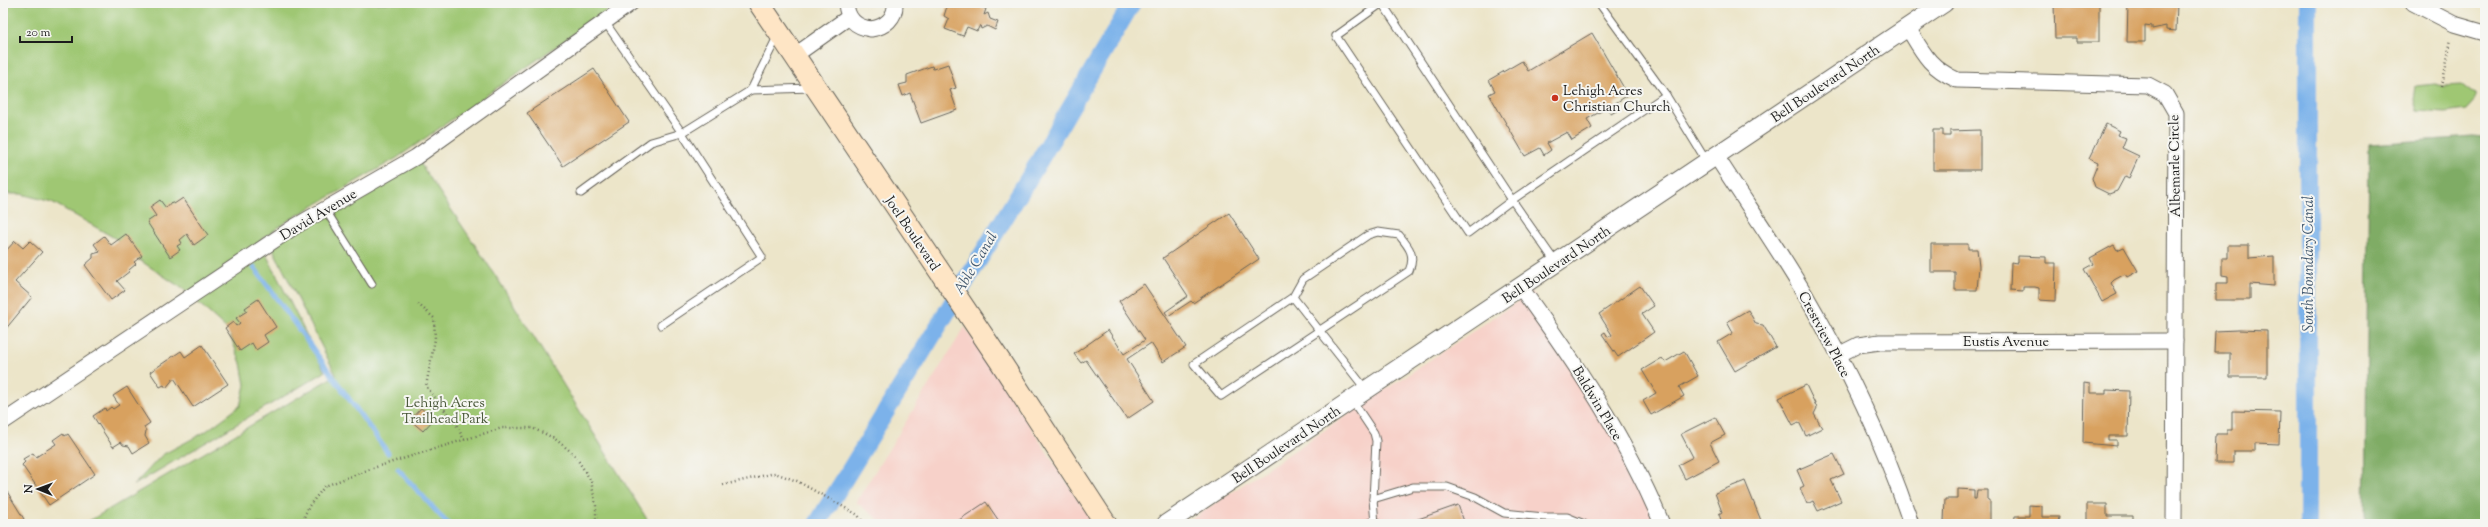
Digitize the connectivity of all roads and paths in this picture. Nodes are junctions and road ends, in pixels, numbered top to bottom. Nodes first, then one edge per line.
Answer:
1 (631, 3) edge
2 (759, 3) edge
3 (896, 3) edge
4 (1600, 3) edge
5 (1944, 3) edge
6 (2413, 3) edge
7 (848, 10) edge
8 (605, 22) junction
9 (2454, 24) junction
10 (1908, 28) junction
11 (779, 33) junction
12 (2485, 33) edge
13 (794, 56) junction
14 (2442, 86) dead end
15 (815, 88) junction
16 (751, 90) junction
17 (1666, 95) junction
18 (682, 133) junction
19 (1712, 159) junction
20 (581, 193) dead end
21 (1512, 200) junction
22 (325, 208) junction
23 (1557, 264) junction
24 (372, 284) dead end
25 (1521, 288) junction
26 (1293, 297) junction
27 (418, 304) dead end
28 (661, 326) dead end
29 (1320, 330) junction
30 (2175, 341) junction
31 (1838, 355) junction
32 (1359, 396) junction
33 (3, 422) edge
34 (464, 440) junction
35 (723, 485) dead end
36 (1373, 499) junction
37 (1375, 522) edge
38 (301, 524) edge
39 (596, 524) edge
40 (864, 524) edge
41 (1106, 524) edge
42 (1166, 524) edge
43 (1366, 524) edge
44 (1584, 524) edge
45 (1662, 524) edge
46 (1911, 524) edge
47 (2174, 524) edge

1 - 8 street, David Avenue
2 - 11 main road, Joel Boulevard
3 - 7 street
4 - 17 lane
5 - 10 street, Bell Boulevard North
6 - 9 street
7 - 13 street
8 - 18 lane
8 - 22 street, David Avenue
9 - 12 street
9 - 14 path
10 - 19 street, Bell Boulevard North
10 - 30 street, Albemarle Circle
11 - 13 main road, Joel Boulevard
11 - 16 lane
13 - 15 main road, Joel Boulevard
15 - 16 lane
15 - 41 main road, Joel Boulevard
16 - 18 lane
17 - 19 lane
17 - 21 lane
18 - 20 lane
18 - 28 lane
19 - 23 street, Bell Boulevard North
19 - 31 street, Crestview Place
21 - 21 lane
21 - 23 lane
22 - 24 lane
22 - 33 street, David Avenue
23 - 25 street, Bell Boulevard North
25 - 32 street, Bell Boulevard North
25 - 45 street, Baldwin Place
26 - 29 lane
26 - 29 lane
26 - 29 lane
27 - 34 path
29 - 32 lane
30 - 31 street, Eustis Avenue
30 - 47 street, Albemarle Circle
31 - 46 street, Crestview Place
32 - 36 lane
32 - 42 street, Bell Boulevard North
34 - 38 path
34 - 39 path
35 - 40 path
36 - 37 lane
36 - 44 lane
37 - 43 lane

